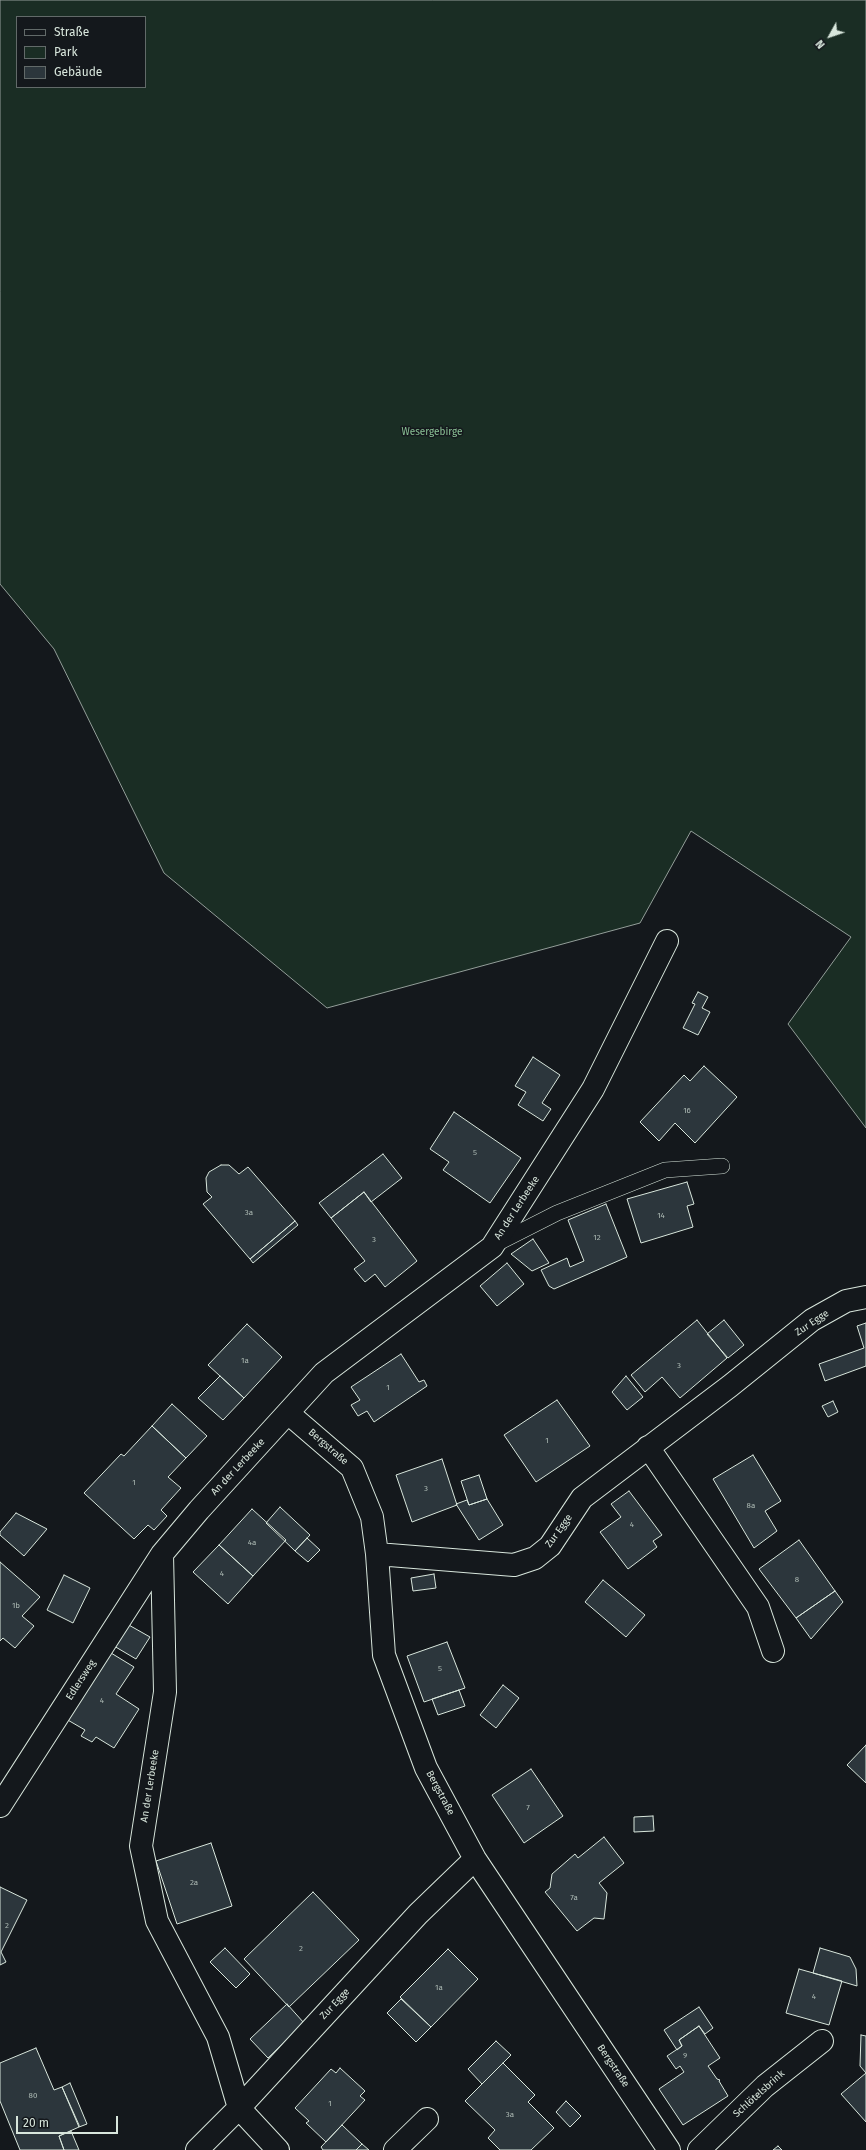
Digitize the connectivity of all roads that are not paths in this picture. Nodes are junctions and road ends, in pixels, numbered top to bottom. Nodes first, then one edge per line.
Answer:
1 (667, 941) dead end
2 (722, 1166) dead end
3 (492, 1247) junction
4 (866, 1297) edge
5 (288, 1413) junction
6 (648, 1447) junction
7 (162, 1554) junction
8 (377, 1554) junction
9 (773, 1651) dead end
10 (0, 1806) edge
11 (475, 1859) junction
12 (822, 2041) dead end
13 (239, 2108) junction
14 (428, 2119) dead end
15 (197, 2150) edge
16 (278, 2150) edge
17 (395, 2150) edge
18 (669, 2150) edge
19 (699, 2150) edge

1 - 3 street, An der Lerbeeke
2 - 3 lane
3 - 5 street, An der Lerbeeke
4 - 6 street, Zur Egge
5 - 7 street, An der Lerbeeke
5 - 8 street, Bergstraße
6 - 8 street, Zur Egge
6 - 9 street
7 - 10 street, Edlersweg
7 - 13 street, An der Lerbeeke
8 - 11 street, Bergstraße
11 - 13 street, Zur Egge
11 - 18 street, Bergstraße
12 - 19 street, Schlötelsbrink
13 - 15 street, Zur Egge
13 - 16 street
14 - 17 street

